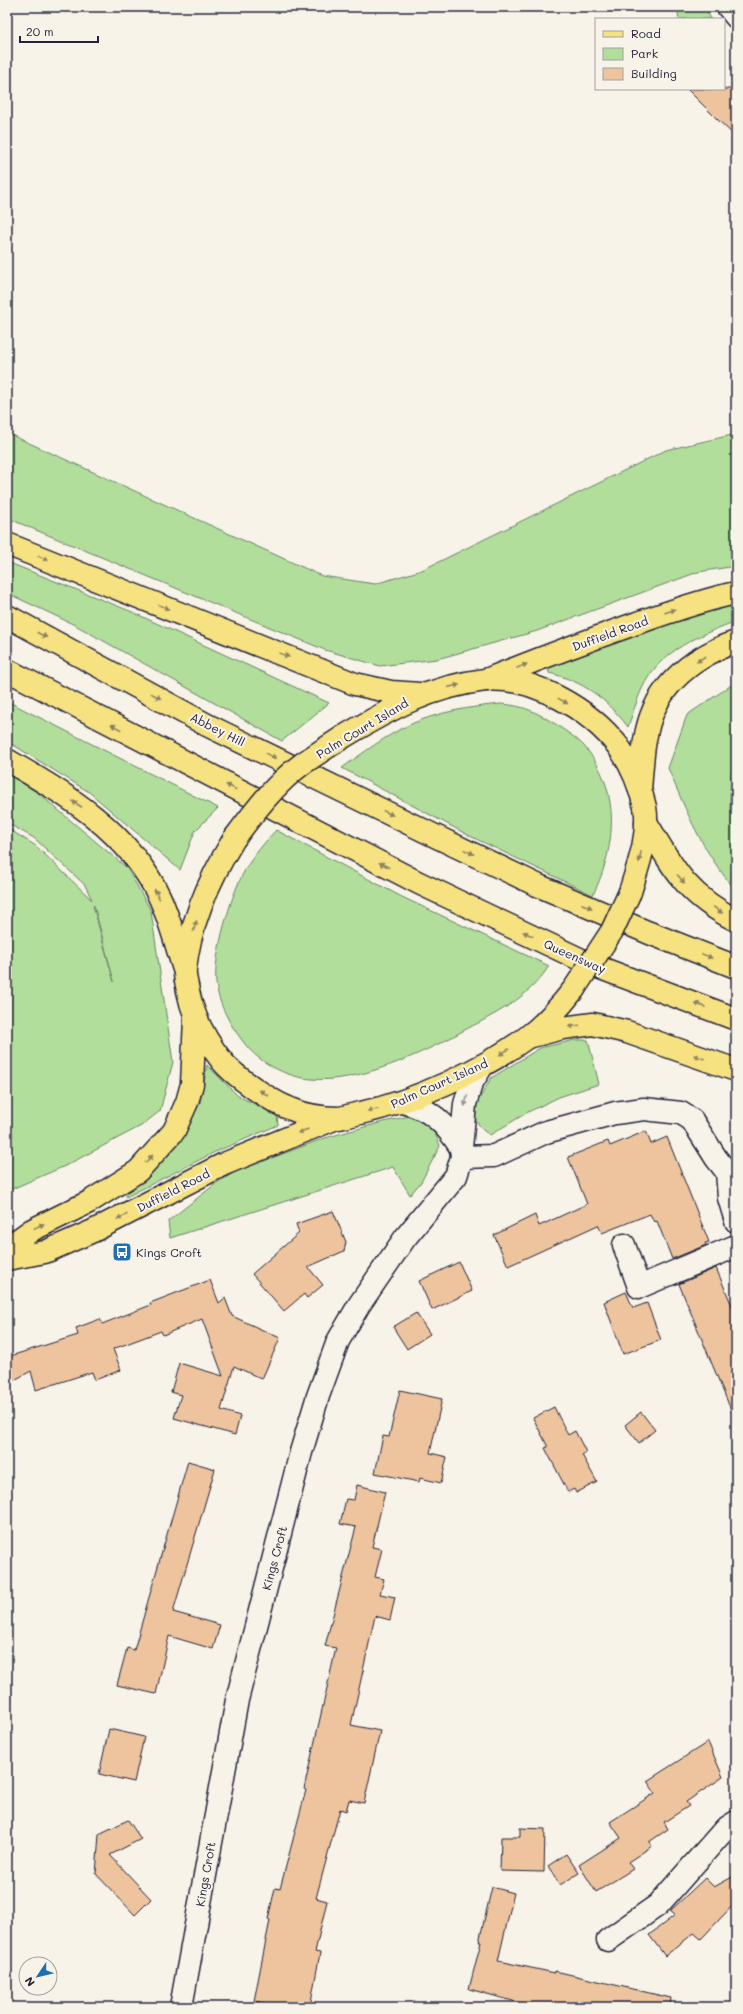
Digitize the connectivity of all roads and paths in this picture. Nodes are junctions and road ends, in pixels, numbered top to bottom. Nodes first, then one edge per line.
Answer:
1 (728, 7) edge
2 (736, 17) edge
3 (7, 544) edge
4 (736, 593) edge
5 (7, 616) edge
6 (736, 642) edge
7 (7, 670) edge
8 (486, 680) junction
9 (422, 694) junction
10 (7, 760) edge
11 (640, 791) junction
12 (646, 822) junction
13 (736, 920) edge
14 (736, 968) edge
15 (184, 970) junction
16 (195, 1018) junction
17 (736, 1019) edge
18 (526, 1038) junction
19 (482, 1066) junction
20 (736, 1070) edge
21 (402, 1102) junction
22 (339, 1118) junction
23 (461, 1152) junction
24 (732, 1172) edge
25 (736, 1221) edge
26 (624, 1245) dead end
27 (736, 1246) edge
28 (7, 1248) edge
29 (7, 1259) edge
30 (736, 1822) edge
31 (608, 1940) dead end
32 (181, 2007) edge

1 - 2 street
3 -> 9 main road
8 -> 4 main road, Duffield Road
5 -> 14 main road, Abbey Hill
6 -> 11 main road
17 -> 7 main road, Queensway
9 -> 8 main road, Palm Court Island
8 -> 11 main road, Palm Court Island
15 -> 9 main road, Palm Court Island, bridge
15 -> 10 main road
11 - 12 main road, Palm Court Island
12 -> 13 main road
12 -> 18 main road, Palm Court Island, bridge
15 - 16 main road, Palm Court Island
22 -> 16 main road, Palm Court Island
28 -> 16 main road
18 -> 19 main road, Palm Court Island
20 -> 18 main road
19 - 21 main road, Palm Court Island
19 -> 23 street, Kings Croft
21 -> 22 main road, Palm Court Island
21 - 23 street
22 -> 29 main road, Duffield Road
23 - 24 street
23 - 32 street, Kings Croft
24 - 25 street
26 - 27 street
30 - 31 street

